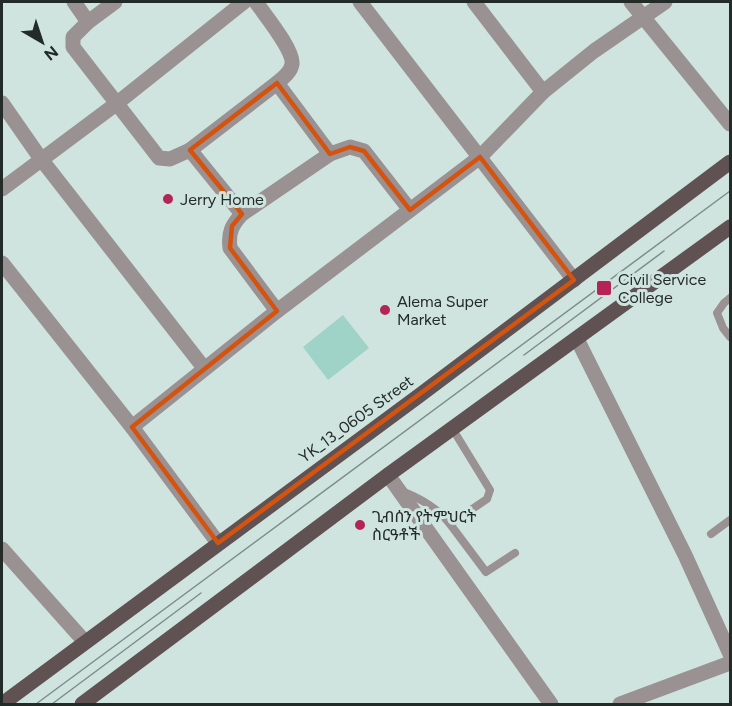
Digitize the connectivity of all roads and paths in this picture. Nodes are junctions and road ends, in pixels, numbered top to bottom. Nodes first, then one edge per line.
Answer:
1 (74, 2) edge
2 (116, 2) edge
3 (244, 2) edge
4 (255, 2) edge
5 (360, 2) edge
6 (474, 2) edge
7 (631, 2) edge
8 (665, 2) edge
9 (644, 17) junction
10 (88, 22) junction
11 (277, 83) junction
12 (543, 92) junction
13 (2, 103) edge
14 (116, 104) junction
15 (730, 124) edge
16 (190, 150) junction
17 (330, 154) junction
18 (480, 157) junction
19 (41, 159) junction
20 (730, 162) edge
21 (2, 189) edge
22 (411, 210) junction
23 (242, 214) junction
24 (730, 226) edge
25 (2, 262) edge
26 (574, 280) junction
27 (730, 298) edge
28 (277, 310) junction
29 (730, 338) edge
30 (577, 339) junction
31 (204, 368) junction
32 (132, 427) junction
33 (453, 428) junction
34 (388, 475) junction
35 (398, 490) junction
36 (730, 520) edge
37 (450, 524) junction
38 (711, 534) dead end
39 (218, 543) junction
40 (2, 549) edge
41 (515, 553) dead end
42 (85, 642) junction
43 (730, 654) edge
44 (730, 663) edge
45 (2, 704) edge
46 (82, 705) edge
47 (551, 705) edge
48 (620, 705) edge

1 - 10 street
2 - 10 street
3 - 14 street
4 - 11 street
5 - 18 street
6 - 12 street
7 - 9 street
8 - 9 street
9 - 12 street
9 - 15 street
10 - 14 street
11 - 16 street
11 - 17 street
12 - 18 street
13 - 19 street
14 - 16 street
14 - 19 street
16 - 23 street
17 - 22 street
17 - 23 street
18 - 22 street
18 - 26 street
19 - 21 street
19 - 31 street
20 - 26 main road, YK_13_0605 Street
22 - 28 street
23 - 28 street
24 - 30 main road
25 - 32 street
26 - 39 main road, YK_13_0605 Street
27 - 29 lane
28 - 31 street
30 - 33 main road
30 - 43 street
31 - 32 street
32 - 39 street
33 - 34 main road
33 - 37 lane
34 - 35 street
34 - 46 main road
35 - 37 lane
35 - 47 street
36 - 38 lane
37 - 41 lane
39 - 42 main road, YK_13_0605 Street
40 - 42 street
42 - 45 main road, YK_13_0605 Street
44 - 48 street

